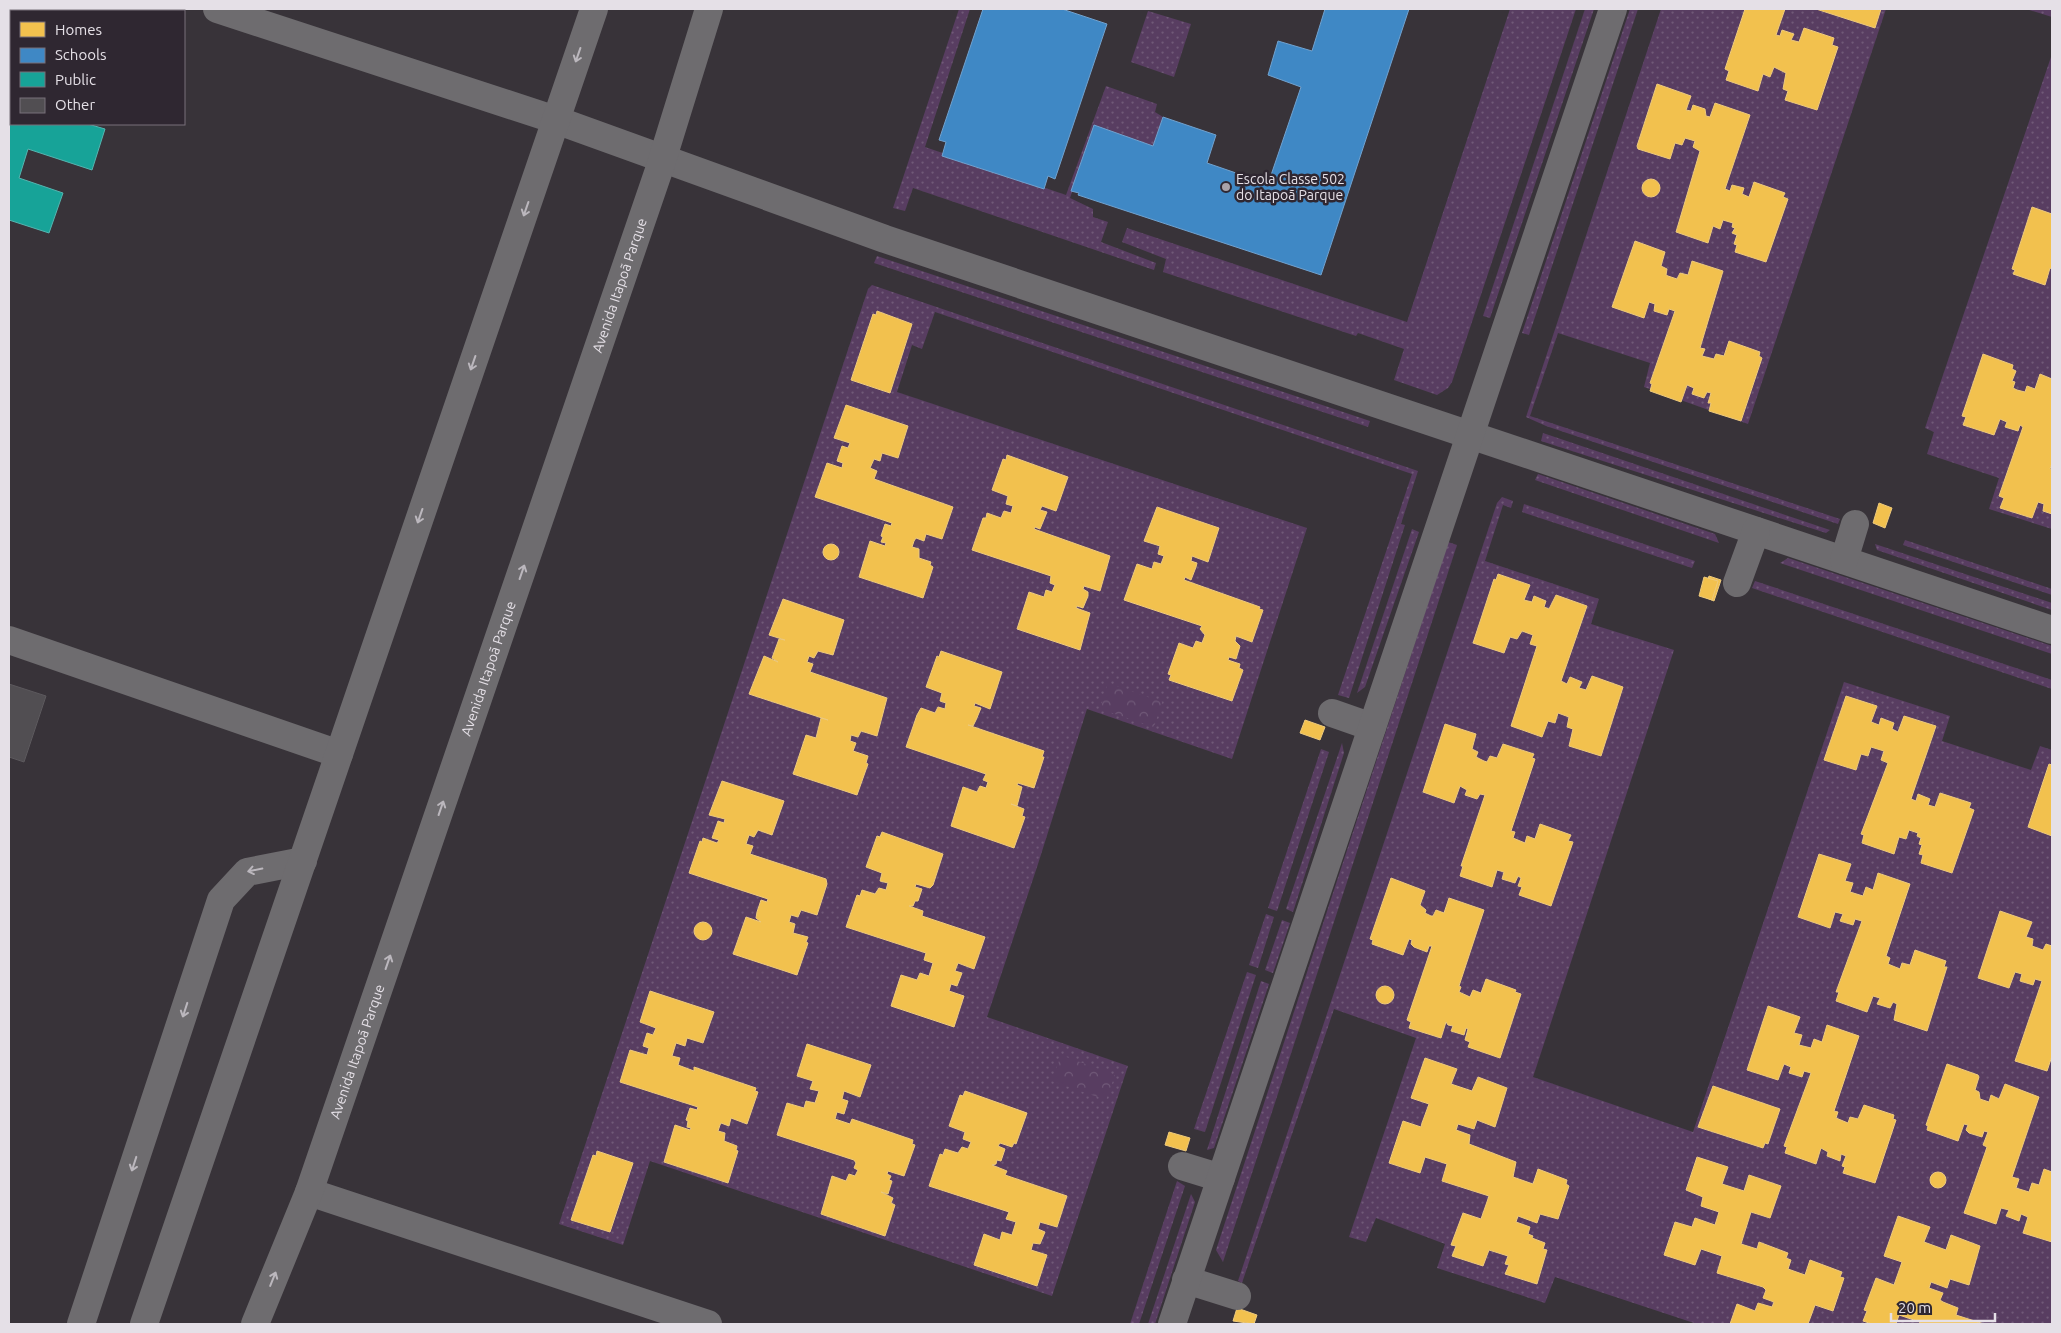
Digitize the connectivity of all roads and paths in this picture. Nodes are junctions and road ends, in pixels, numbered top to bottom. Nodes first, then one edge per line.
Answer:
1 (217, 9) edge
2 (594, 9) edge
3 (709, 9) edge
4 (1614, 9) edge
5 (556, 120) junction
6 (662, 159) junction
7 (1470, 436) junction
8 (1855, 524) dead end
9 (1756, 531) junction
10 (1844, 560) junction
11 (1737, 583) dead end
12 (2052, 630) edge
13 (9, 640) edge
14 (1332, 713) dead end
15 (1372, 727) junction
16 (339, 754) junction
17 (303, 860) junction
18 (1182, 1166) dead end
19 (1220, 1178) junction
20 (309, 1192) junction
21 (1186, 1280) junction
22 (1237, 1296) dead end
23 (81, 1324) edge
24 (144, 1324) edge
25 (255, 1324) edge
26 (708, 1324) edge
27 (1172, 1324) edge

1 - 5 street
2 -> 5 street
3 - 6 street, Avenida Itapoã Parque
4 - 7 street
5 - 6 street
5 -> 16 street
6 - 7 street
20 -> 6 street, Avenida Itapoã Parque
7 - 9 street
7 - 15 street
8 - 10 street
9 - 10 street
9 - 11 street
10 - 12 street
13 - 16 street
14 - 15 street
15 - 19 street
16 - 17 street
17 -> 23 street
17 - 24 street
18 - 19 street
19 - 21 street
25 -> 20 street, Avenida Itapoã Parque
20 - 26 street
21 - 22 street
21 - 27 street

